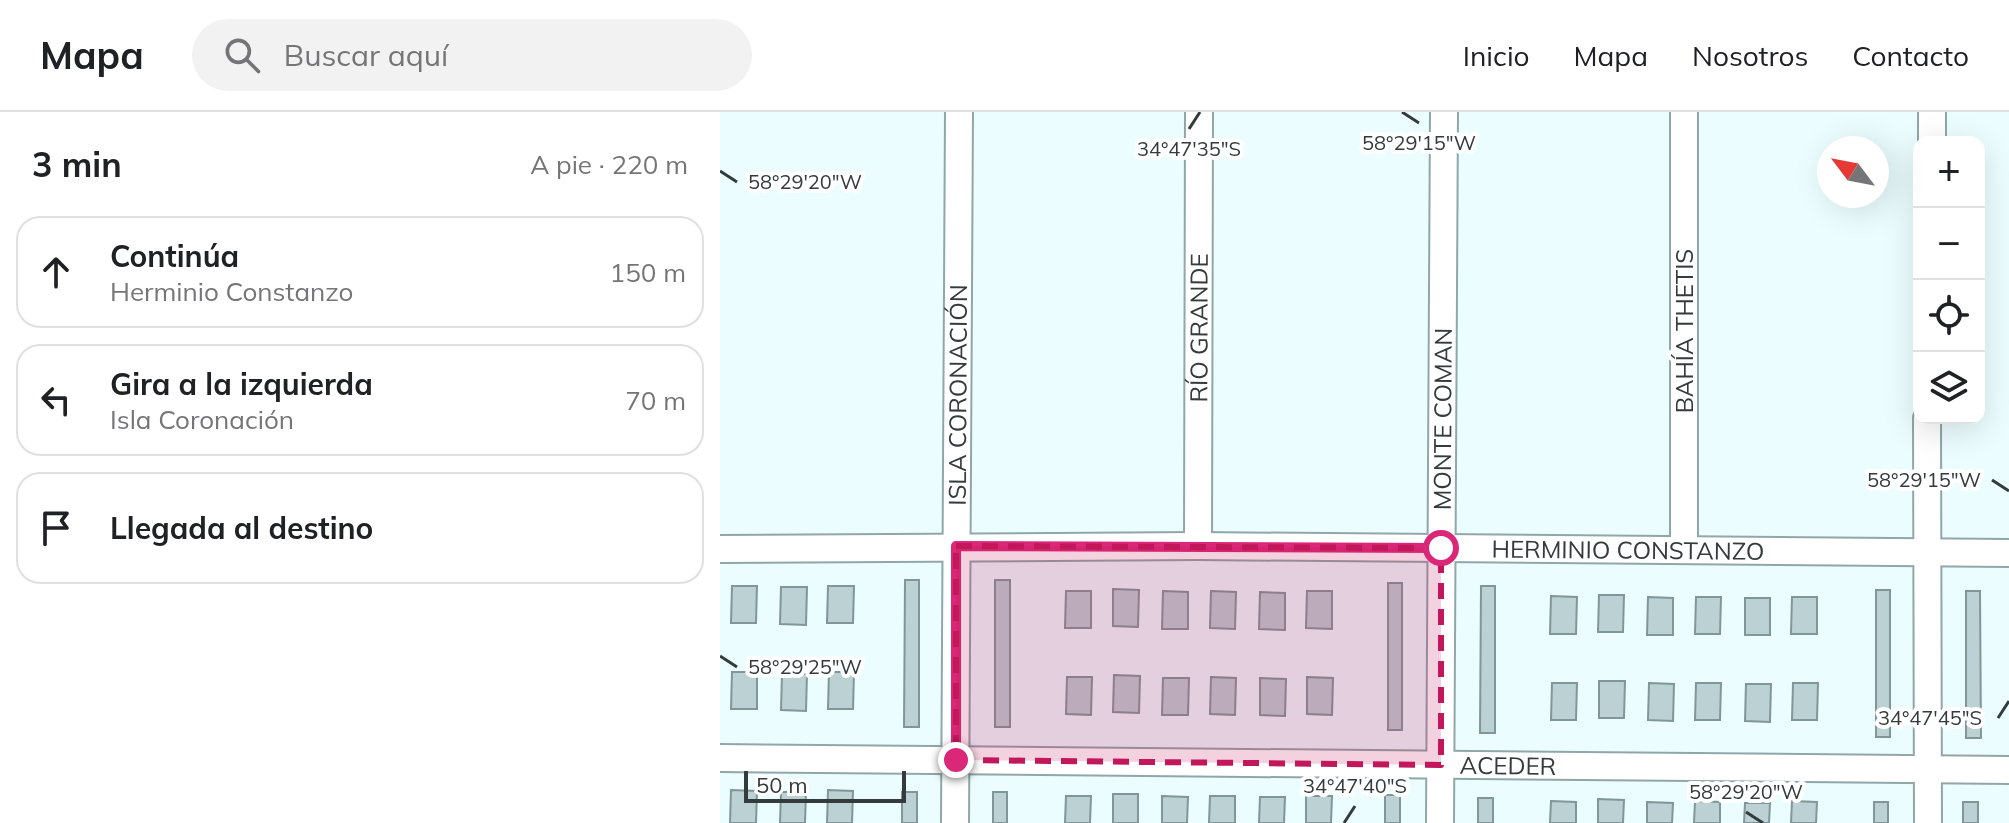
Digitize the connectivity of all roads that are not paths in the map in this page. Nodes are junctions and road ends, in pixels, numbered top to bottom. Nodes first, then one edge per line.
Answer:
1 (959, 112) edge
2 (1199, 112) edge
3 (1444, 112) edge
4 (1684, 112) edge
5 (1932, 112) edge
6 (1932, 136) edge
7 (1927, 424) edge
8 (956, 546) junction
9 (1198, 546) junction
10 (1441, 548) junction
11 (720, 549) edge
12 (1684, 549) junction
13 (1925, 552) junction
14 (2009, 553) edge
15 (720, 758) edge
16 (956, 760) junction
17 (1441, 765) junction
18 (1928, 770) junction
19 (2009, 770) edge
20 (955, 823) edge
21 (1440, 823) edge
22 (1928, 823) edge

1 - 8 street, ISLA CORONACIÓN
2 - 9 street, RÍO GRANDE
3 - 10 street, MONTE COMAN
4 - 12 street, BAHÍA THETIS
5 - 6 street
7 - 13 street
8 - 9 street, HERMINIO CONSTANZO
8 - 11 street, HERMINIO CONSTANZO
8 - 16 street, ISLA CORONACIÓN
9 - 10 street, HERMINIO CONSTANZO
10 - 12 street, HERMINIO CONSTANZO
10 - 17 street, MONTE COMAN
12 - 13 street, HERMINIO CONSTANZO
13 - 14 street, HERMINIO CONSTANZO
13 - 18 street
15 - 16 street, ACEDER
16 - 17 street, ACEDER
16 - 20 street, ISLA CORONACIÓN
17 - 18 street, ACEDER
17 - 21 street, MONTE COMAN
18 - 19 street, ACEDER
18 - 22 street

